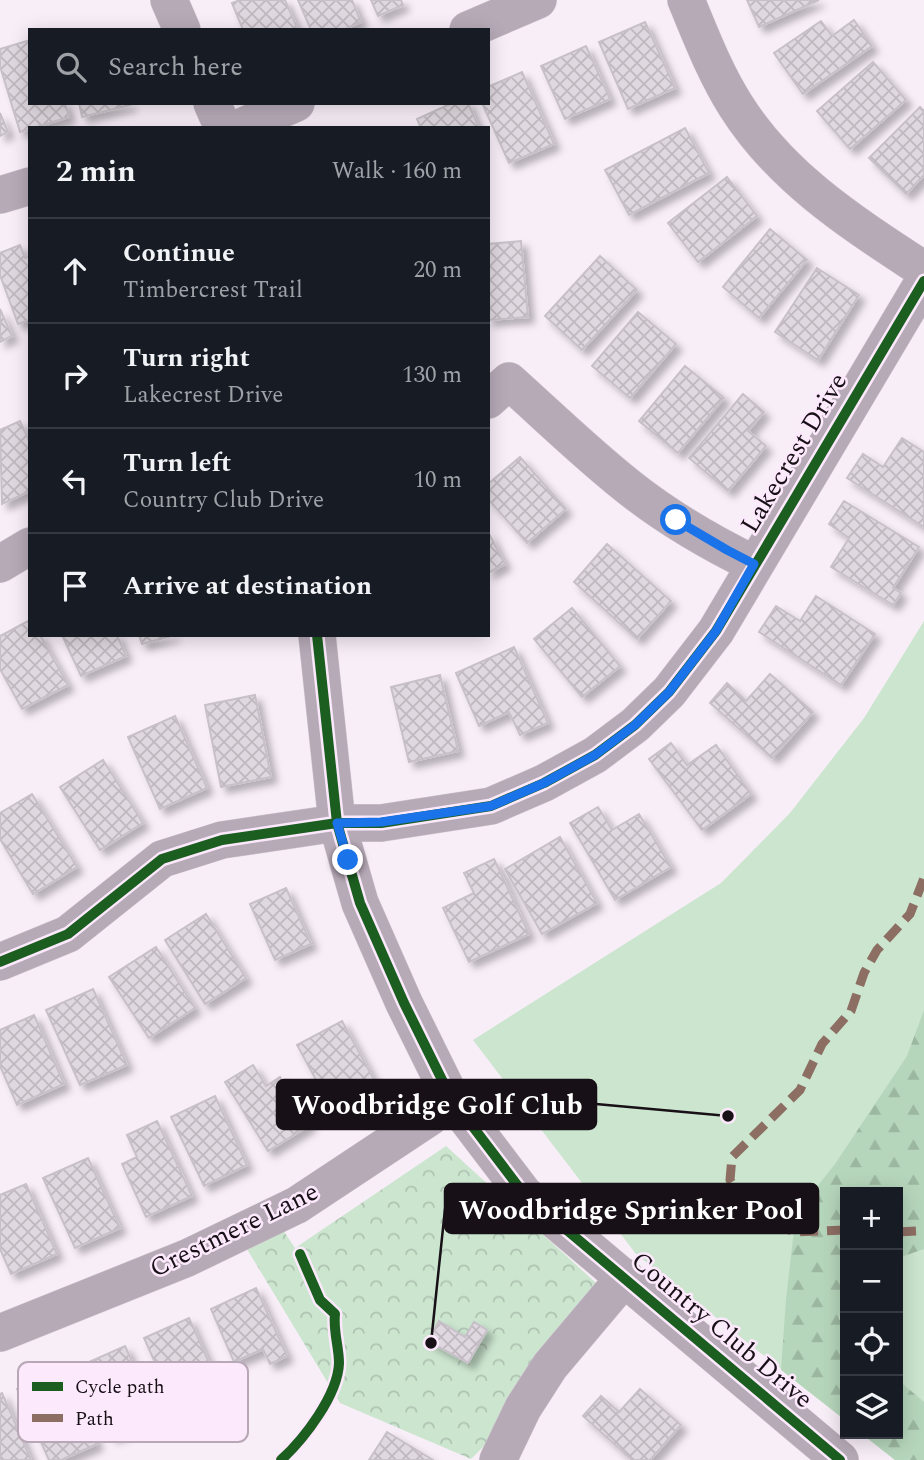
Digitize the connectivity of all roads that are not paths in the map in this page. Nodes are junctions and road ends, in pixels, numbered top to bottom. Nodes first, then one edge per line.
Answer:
1 (169, 0) edge
2 (538, 0) edge
3 (686, 0) edge
4 (181, 28) edge
5 (473, 28) edge
6 (213, 105) edge
7 (291, 105) edge
8 (222, 126) edge
9 (244, 126) edge
10 (28, 187) edge
11 (0, 195) edge
12 (924, 270) edge
13 (924, 281) edge
14 (490, 398) edge
15 (28, 547) edge
16 (0, 564) edge
17 (754, 564) junction
18 (317, 637) edge
19 (337, 823) junction
20 (0, 962) edge
21 (451, 1098) junction
22 (625, 1277) junction
23 (0, 1333) edge
24 (498, 1460) edge
25 (840, 1460) edge

1 - 4 street
2 - 5 street
3 - 12 street
6 - 8 street
7 - 9 street
10 - 11 street
13 - 17 street, Lakecrest Drive
14 - 17 street
15 - 16 street
17 - 19 street, Lakecrest Drive
18 - 19 street, Country Club Drive
19 - 20 street, Lakecrest Drive
19 - 21 street, Country Club Drive
21 - 22 street, Country Club Drive
21 - 23 street, Crestmere Lane
22 - 24 street
22 - 25 street, Country Club Drive

